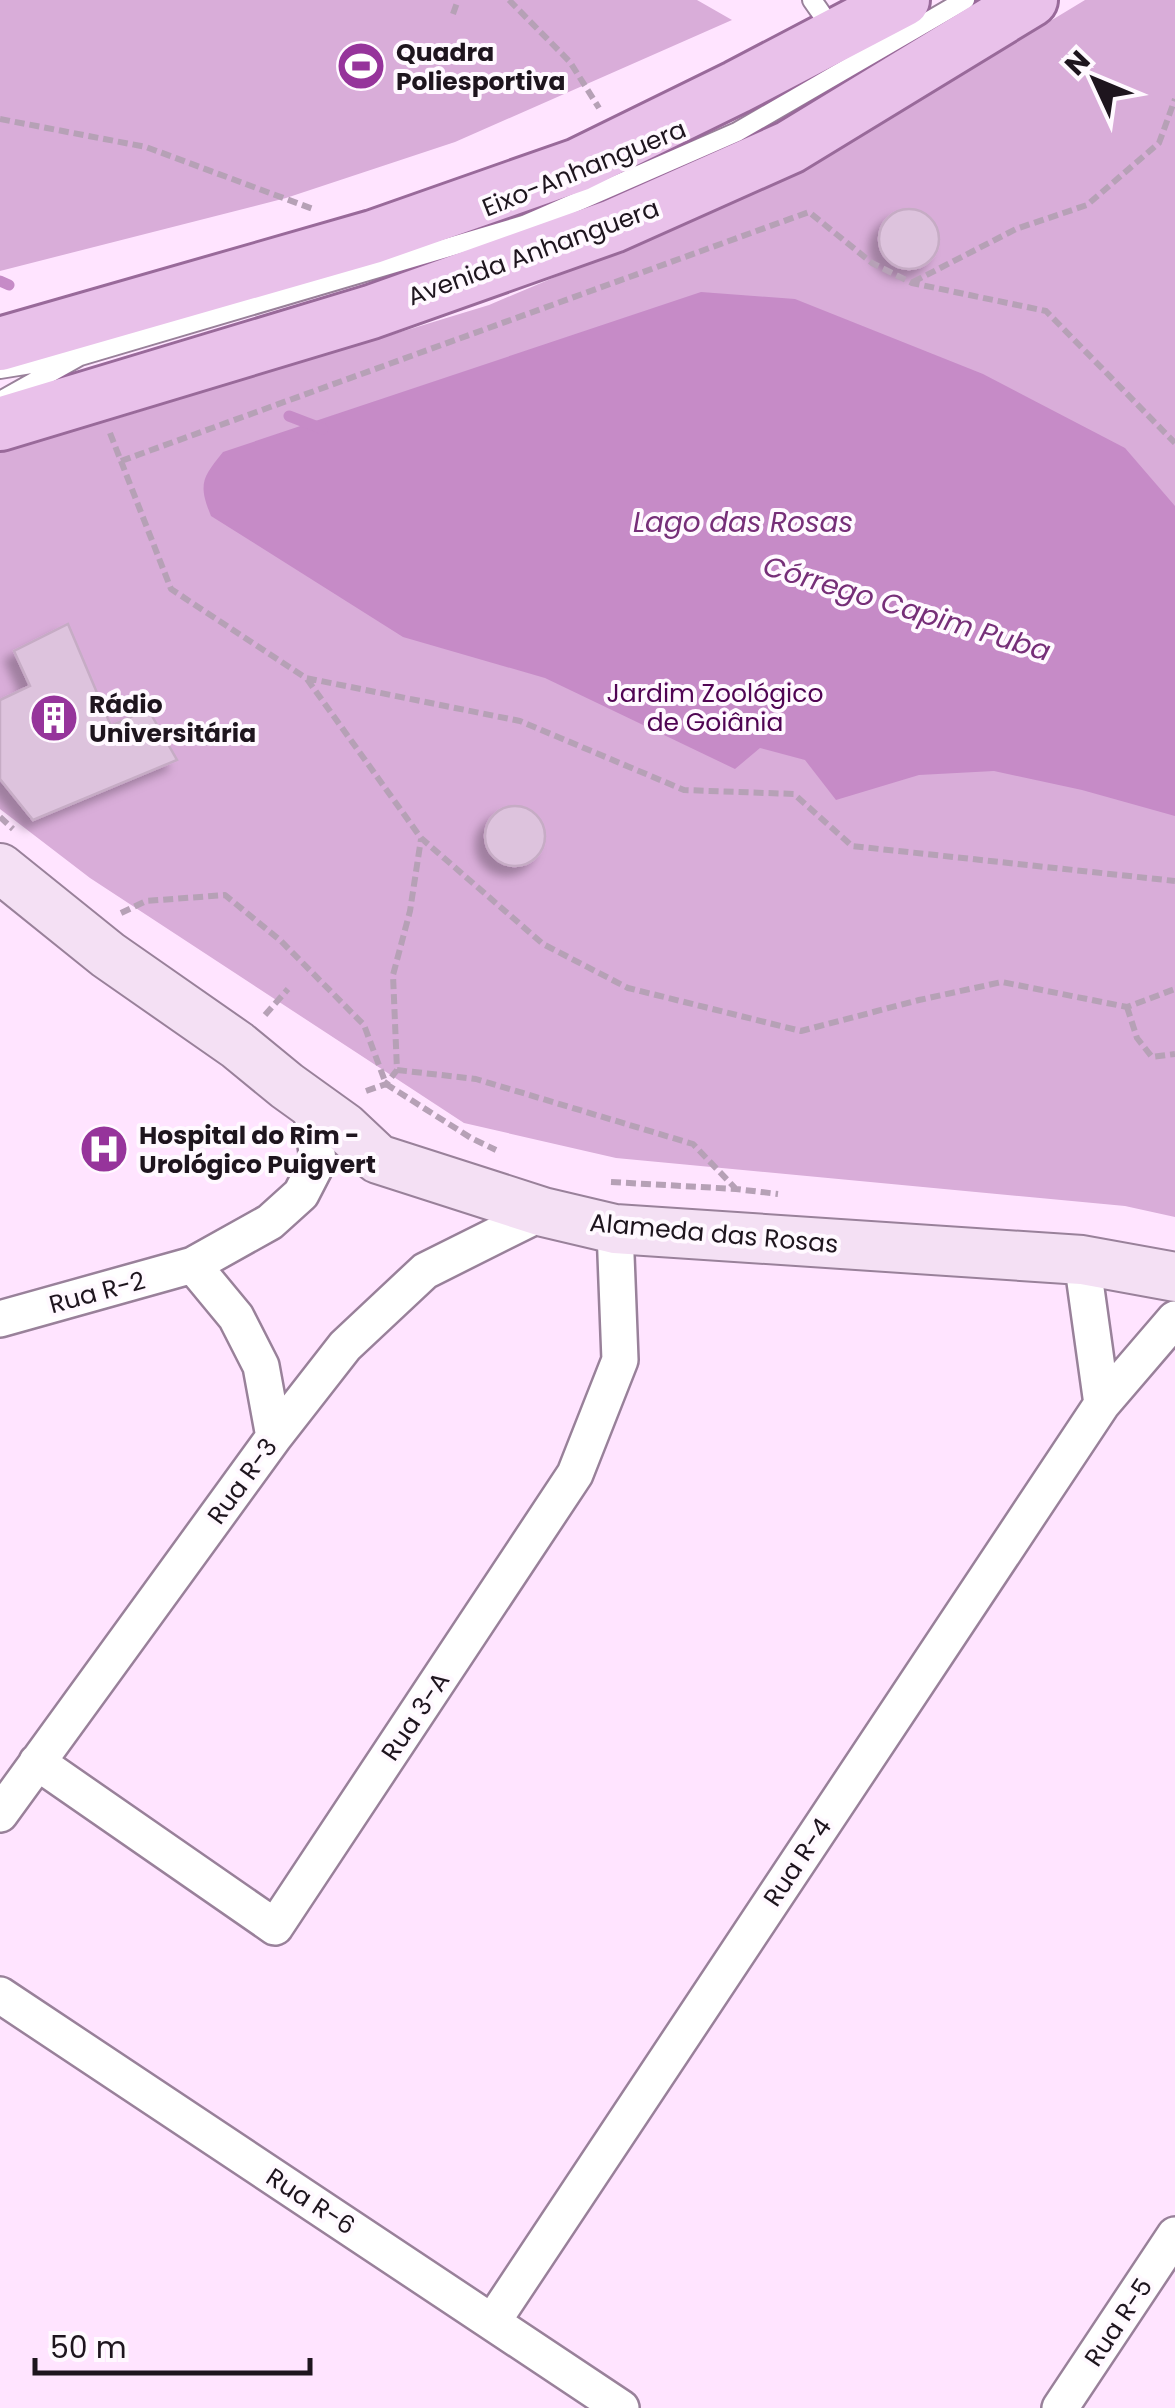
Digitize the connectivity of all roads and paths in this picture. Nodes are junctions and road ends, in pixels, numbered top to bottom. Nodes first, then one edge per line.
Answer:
1 (458, 0) edge
2 (509, 0) edge
3 (903, 0) edge
4 (965, 0) edge
5 (1031, 0) edge
6 (452, 14) dead end
7 (824, 17) edge
8 (1175, 98) edge
9 (600, 109) dead end
10 (0, 119) edge
11 (305, 218) dead end
12 (912, 283) junction
13 (0, 344) edge
14 (0, 369) edge
15 (88, 376) junction
16 (0, 402) edge
17 (0, 424) edge
18 (1175, 444) edge
19 (121, 461) junction
20 (306, 678) junction
21 (0, 817) edge
22 (421, 838) junction
23 (8, 865) edge
24 (1175, 881) edge
25 (107, 902) dead end
26 (1175, 989) edge
27 (1127, 1007) junction
28 (1175, 1054) edge
29 (397, 1070) junction
30 (386, 1084) junction
31 (331, 1100) junction
32 (506, 1154) dead end
33 (598, 1182) dead end
34 (736, 1189) junction
35 (795, 1197) dead end
36 (543, 1212) junction
37 (615, 1229) junction
38 (1082, 1260) junction
39 (194, 1265) junction
40 (1175, 1277) edge
41 (0, 1319) edge
42 (1175, 1319) edge
43 (1102, 1404) junction
44 (274, 1437) junction
45 (37, 1762) junction
46 (0, 1814) edge
47 (0, 1995) edge
48 (1175, 2235) edge
49 (493, 2321) junction
50 (621, 2408) edge
51 (1060, 2408) edge

1 - 6 path
2 - 9 path
3 - 7 main road
4 - 15 lane, Eixo-Anhanguera
5 - 15 main road, Avenida Anhanguera
7 - 13 main road
8 - 12 path
10 - 11 path
12 - 18 path
12 - 19 path
14 - 15 lane, Eixo-Anhanguera
15 - 16 lane, Eixo-Anhanguera
15 - 17 main road, Avenida Anhanguera
15 - 19 path
19 - 20 path
20 - 22 path
20 - 24 path
21 - 23 path
22 - 27 path
22 - 29 path
23 - 31 main road, Alameda das Rosas
25 - 30 path
26 - 27 path
27 - 28 path
29 - 30 path
29 - 34 path
30 - 31 path
30 - 32 path
31 - 36 main road, Alameda das Rosas
31 - 39 street, Rua R-2
33 - 34 path
34 - 35 path
36 - 37 main road, Alameda das Rosas
36 - 44 street, Rua R-3
37 - 38 main road, Alameda das Rosas
37 - 45 street, Rua 3-A
38 - 40 main road, Alameda das Rosas
38 - 43 street
39 - 41 street, Rua R-2
39 - 44 street
42 - 43 street, Rua R-4
43 - 49 street, Rua R-4
44 - 45 street, Rua R-3
45 - 46 street, Rua R-3
47 - 49 street, Rua R-6
48 - 51 street, Rua R-5
49 - 50 street, Rua R-6

